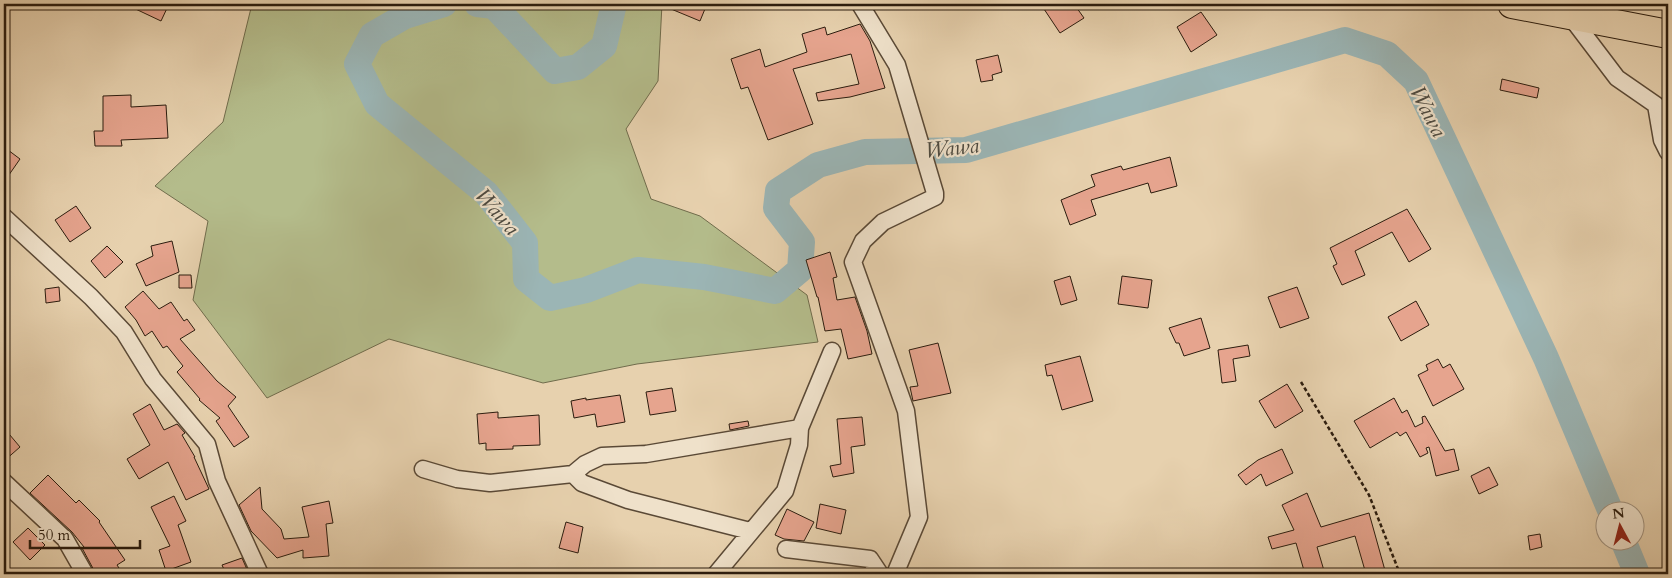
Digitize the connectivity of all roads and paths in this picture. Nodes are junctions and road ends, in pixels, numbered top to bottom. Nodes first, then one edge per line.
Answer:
1 (860, 4) edge
2 (1512, 4) edge
3 (1607, 12) edge
4 (1570, 16) junction
5 (1668, 34) edge
6 (1668, 152) edge
7 (4, 217) edge
8 (832, 351) dead end
9 (1301, 382) dead end
10 (800, 428) junction
11 (423, 469) dead end
12 (573, 474) junction
13 (4, 482) edge
14 (750, 531) junction
15 (786, 548) dead end
16 (85, 574) edge
17 (260, 574) edge
18 (716, 574) edge
19 (880, 574) edge
20 (895, 574) edge
21 (1400, 574) edge

1 - 20 street
2 - 4 highway
3 - 4 highway
3 - 5 highway
4 - 6 street
7 - 17 street
8 - 10 street
9 - 21 path
10 - 12 street
10 - 14 street
11 - 12 street
12 - 14 street
13 - 16 street
14 - 18 street
15 - 19 street

